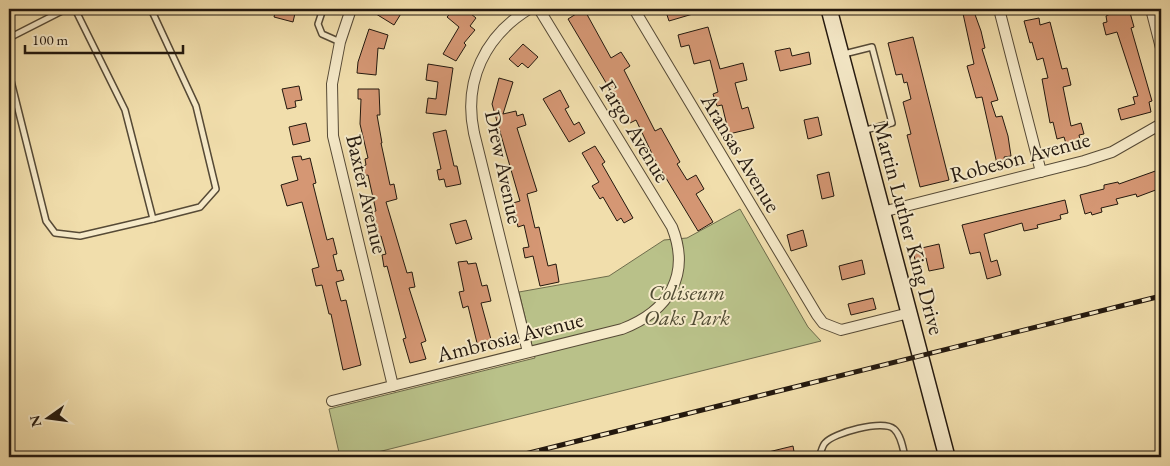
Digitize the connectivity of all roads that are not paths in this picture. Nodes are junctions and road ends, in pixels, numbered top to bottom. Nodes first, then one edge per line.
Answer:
1 (66, 9) edge
2 (75, 9) edge
3 (151, 9) edge
4 (323, 9) edge
5 (351, 9) edge
6 (529, 9) edge
7 (539, 9) edge
8 (634, 9) edge
9 (830, 9) edge
10 (999, 9) edge
11 (1152, 9) edge
12 (9, 38) edge
13 (340, 42) junction
14 (1161, 48) edge
15 (842, 55) junction
16 (9, 73) edge
17 (1161, 124) edge
18 (861, 131) junction
19 (1041, 172) junction
20 (882, 212) junction
21 (153, 219) junction
22 (676, 278) joint
23 (909, 313) junction
24 (528, 352) junction
25 (393, 386) junction
26 (332, 401) dead end
27 (819, 457) edge
28 (905, 457) edge
29 (947, 457) edge

1 - 12 lane
2 - 21 lane
3 - 21 lane
4 - 13 lane
5 - 13 street, Baxter Avenue
6 - 24 street, Drew Avenue
7 - 22 street, Fargo Avenue
8 - 23 street, Aransas Avenue
9 - 15 main road, Martin Luther King Drive
10 - 19 street
11 - 14 street
13 - 25 street, Baxter Avenue
15 - 18 main road, Martin Luther King Drive
15 - 18 lane
16 - 21 lane
17 - 19 street, Robeson Avenue
18 - 20 main road, Martin Luther King Drive
19 - 20 street, Robeson Avenue
20 - 23 main road, Martin Luther King Drive
22 - 24 street, Ambrosia Avenue
23 - 29 main road, Martin Luther King Drive
24 - 25 street, Ambrosia Avenue
25 - 26 street, Ambrosia Avenue
27 - 28 lane

